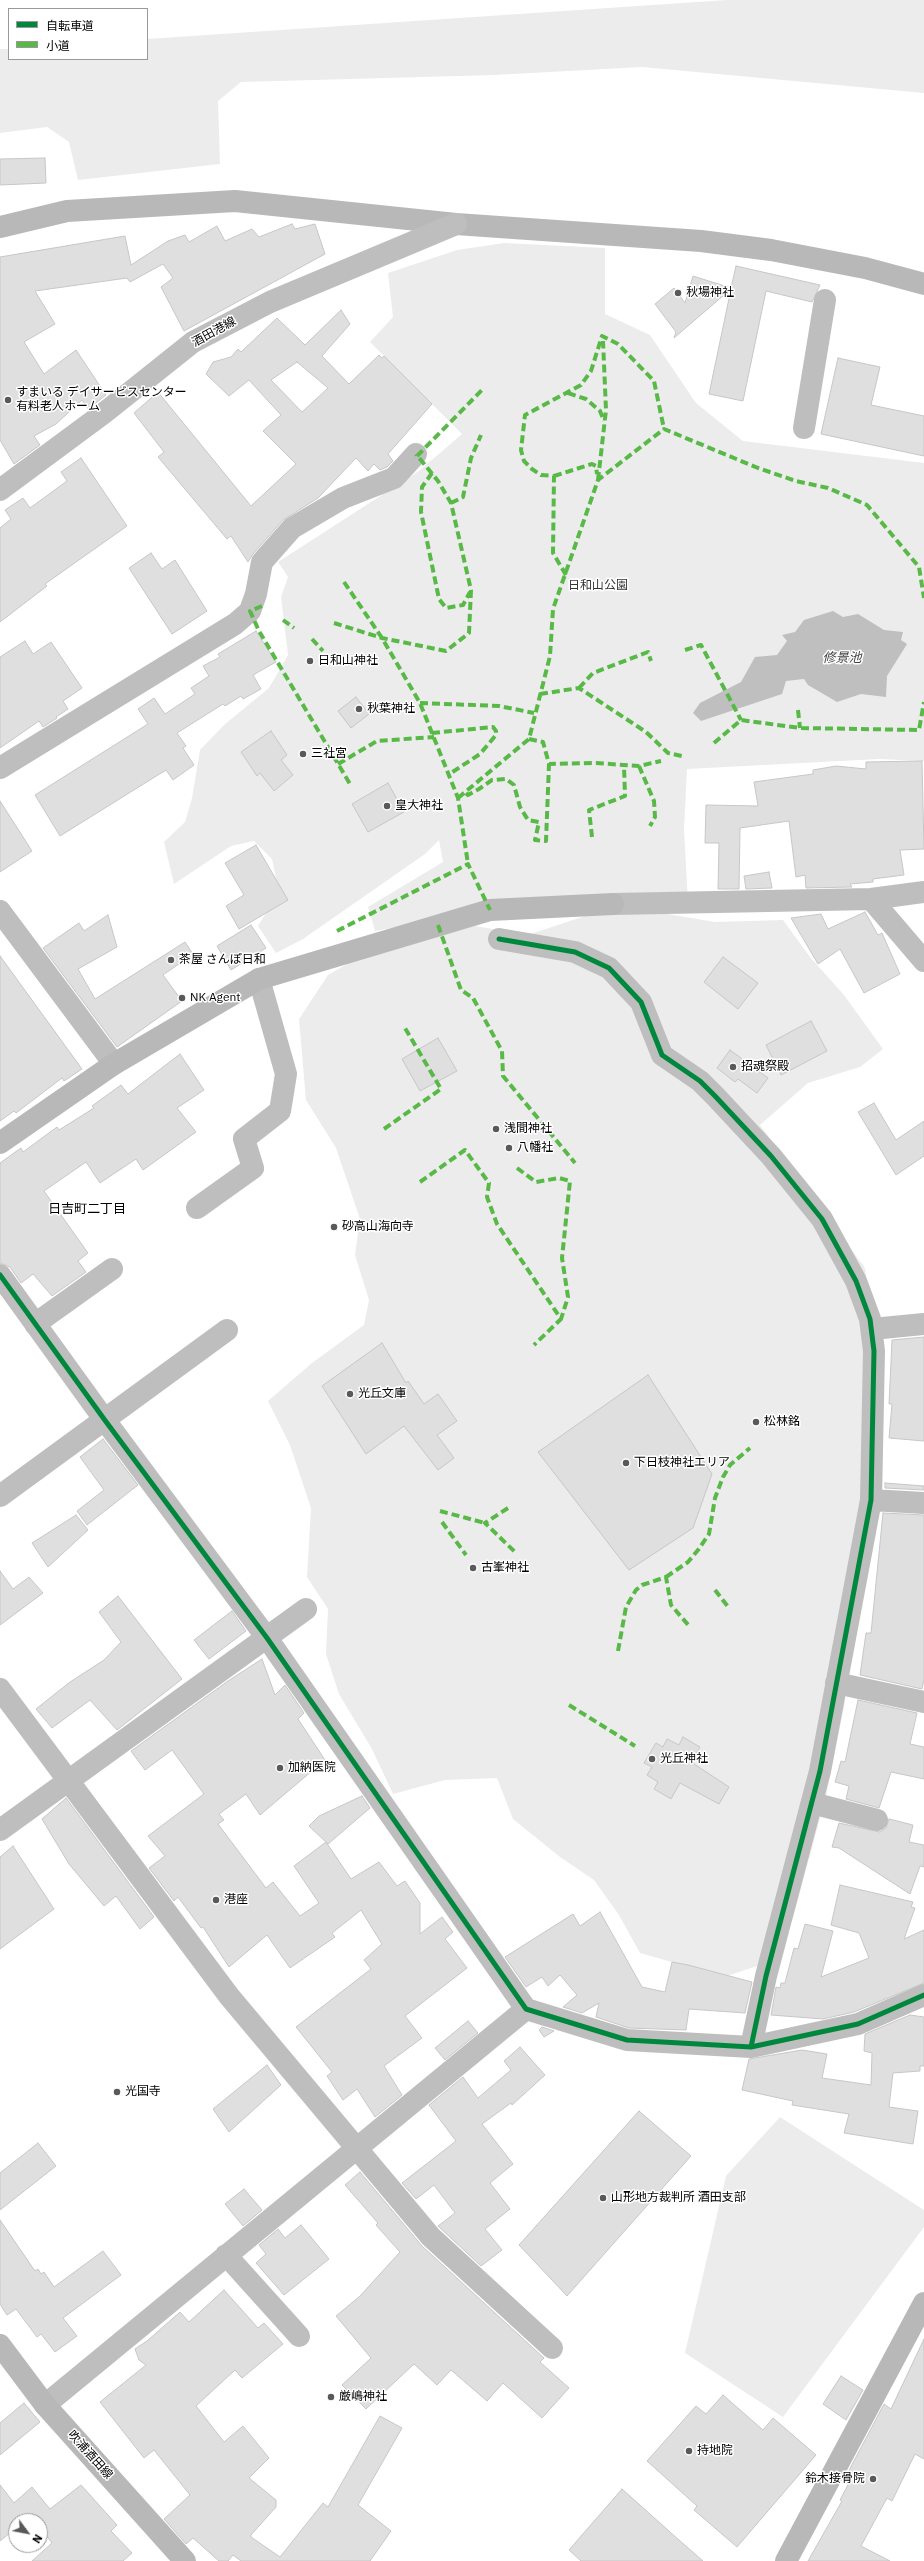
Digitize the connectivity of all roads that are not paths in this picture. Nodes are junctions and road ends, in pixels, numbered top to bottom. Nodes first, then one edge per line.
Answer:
1 (456, 224) junction
2 (0, 228) edge
3 (924, 284) edge
4 (825, 300) dead end
5 (804, 428) dead end
6 (416, 454) dead end
7 (0, 490) edge
8 (0, 768) edge
9 (924, 892) edge
10 (871, 899) junction
11 (0, 911) edge
12 (499, 939) dead end
13 (924, 961) edge
14 (259, 979) junction
15 (114, 1064) junction
16 (0, 1143) edge
17 (197, 1208) dead end
18 (112, 1269) dead end
19 (0, 1275) edge
20 (35, 1324) junction
21 (924, 1324) edge
22 (872, 1329) junction
23 (227, 1330) dead end
24 (104, 1419) junction
25 (0, 1496) edge
26 (871, 1500) junction
27 (924, 1503) edge
28 (306, 1609) dead end
29 (267, 1638) junction
30 (836, 1683) junction
31 (0, 1689) edge
32 (924, 1702) edge
33 (68, 1782) junction
34 (812, 1803) junction
35 (877, 1820) dead end
36 (0, 1830) edge
37 (924, 1995) edge
38 (526, 2009) junction
39 (751, 2047) junction
40 (356, 2148) junction
41 (226, 2255) junction
42 (924, 2304) edge
43 (299, 2336) dead end
44 (0, 2345) edge
45 (552, 2348) dead end
46 (44, 2405) junction
47 (185, 2561) edge
48 (786, 2561) edge

1 - 2 street
1 - 3 street
1 - 7 street, 酒田港線
4 - 5 street
6 - 8 street
9 - 10 street
10 - 13 street
10 - 14 street
11 - 15 street
12 - 22 street
14 - 15 street
14 - 17 street
15 - 16 street
18 - 20 street
19 - 20 street
20 - 24 street
21 - 22 street
22 - 26 street
23 - 24 street
24 - 25 street
24 - 29 street
26 - 27 street
26 - 30 street
28 - 29 street
29 - 33 street
29 - 38 street
30 - 32 street
30 - 34 street
31 - 33 street
33 - 36 street
33 - 40 street
34 - 35 street
34 - 39 street
37 - 39 street
38 - 39 street
38 - 40 street
40 - 41 street
40 - 45 street
41 - 43 street
41 - 46 street
42 - 48 street
44 - 46 street, 吹浦酒田線
46 - 47 street, 吹浦酒田線

